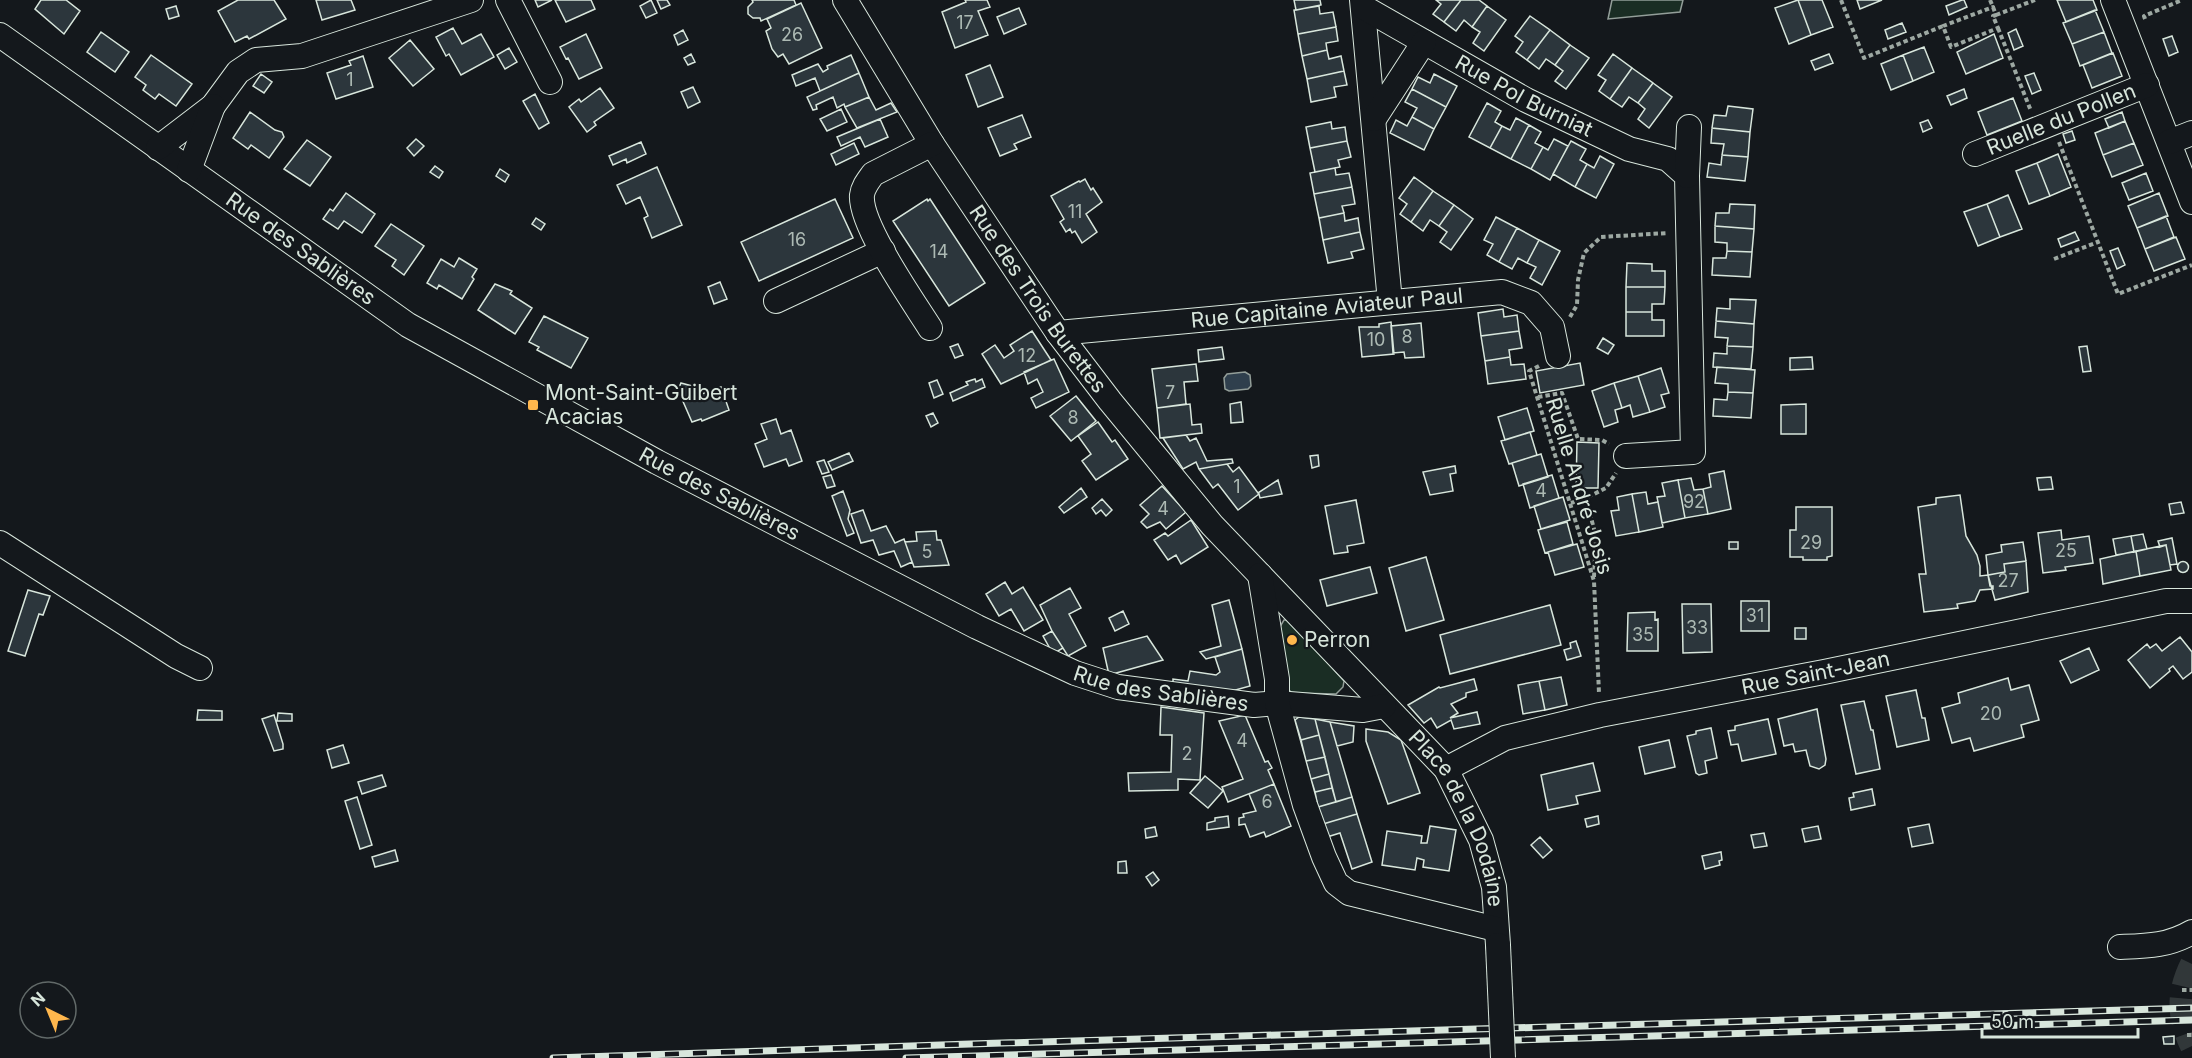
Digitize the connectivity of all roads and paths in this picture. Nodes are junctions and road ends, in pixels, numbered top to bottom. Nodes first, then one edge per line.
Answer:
1 (471, 0) edge
2 (508, 0) edge
3 (845, 0) edge
4 (1841, 0) edge
5 (1990, 0) edge
6 (2035, 0) edge
7 (2113, 0) edge
8 (2182, 0) edge
9 (1363, 3) edge
10 (1993, 7) junction
11 (1996, 15) junction
12 (1943, 26) junction
13 (2148, 27) dead end
14 (1998, 28) junction
15 (0, 35) edge
16 (1424, 42) junction
17 (550, 82) dead end
18 (2147, 85) junction
19 (213, 106) junction
20 (1374, 119) junction
21 (2045, 126) junction
22 (1689, 127) dead end
23 (2192, 133) edge
24 (2169, 142) junction
25 (932, 144) junction
26 (158, 148) junction
27 (1975, 154) dead end
28 (189, 170) junction
29 (1688, 176) junction
30 (2192, 202) edge
31 (1688, 232) junction
32 (2098, 242) junction
33 (883, 252) junction
34 (2054, 259) dead end
35 (2192, 265) edge
36 (776, 301) dead end
37 (1390, 302) junction
38 (930, 328) dead end
39 (1058, 333) junction
40 (1556, 348) junction
41 (1538, 398) junction
42 (1626, 456) junction
43 (1586, 498) junction
44 (1571, 503) junction
45 (0, 543) edge
46 (1260, 575) junction
47 (1594, 581) junction
48 (2192, 601) edge
49 (200, 668) dead end
50 (1277, 703) junction
51 (1384, 706) junction
52 (1600, 715) junction
53 (1446, 769) junction
54 (2192, 932) edge
55 (1497, 937) junction
56 (2120, 947) dead end
57 (2182, 990) dead end
58 (2192, 990) edge
59 (1503, 1058) edge

1 - 19 street
2 - 17 street
3 - 25 street, Rue des Trois Burettes
4 - 12 path
5 - 10 path
6 - 11 path
7 - 18 street
8 - 13 path
9 - 16 street, Rue Pol Burniat
9 - 20 street, Rue Pol Burniat
10 - 11 path
10 - 12 path
11 - 14 path
12 - 14 path
14 - 21 path
15 - 26 street, Rue des Sablières
16 - 20 street
16 - 29 street, Rue Pol Burniat
18 - 21 street, Ruelle du Pollen
18 - 24 street
19 - 26 street
19 - 28 street
20 - 37 street, Rue Pol Burniat
21 - 27 street, Ruelle du Pollen
21 - 32 path
22 - 29 street
23 - 24 street
24 - 30 street
25 - 33 street
25 - 39 street, Rue des Trois Burettes
26 - 28 street, Rue des Sablières
28 - 50 street, Rue des Sablières
29 - 31 street
31 - 40 path
31 - 42 street
32 - 34 path
32 - 35 path
33 - 36 street
33 - 38 street
37 - 39 street, Rue Capitaine Aviateur Paul
37 - 40 street, Rue Capitaine Aviateur Paul
39 - 46 street, Rue des Trois Burettes
40 - 41 path, Ruelle André Josis
41 - 42 path
41 - 44 path, Ruelle André Josis
42 - 43 path
43 - 44 path
43 - 47 path
44 - 47 path, Ruelle André Josis
45 - 49 street
46 - 50 street
46 - 51 street, Place de la Dodaine
47 - 52 path, Ruelle André Josis
48 - 52 street, Rue Saint-Jean
50 - 51 street
50 - 55 street
51 - 53 street, Place de la Dodaine
52 - 53 street, Rue Saint-Jean
53 - 55 street, Place de la Dodaine
54 - 56 street
55 - 59 street, Place de la Dodaine, bridge
57 - 58 path

